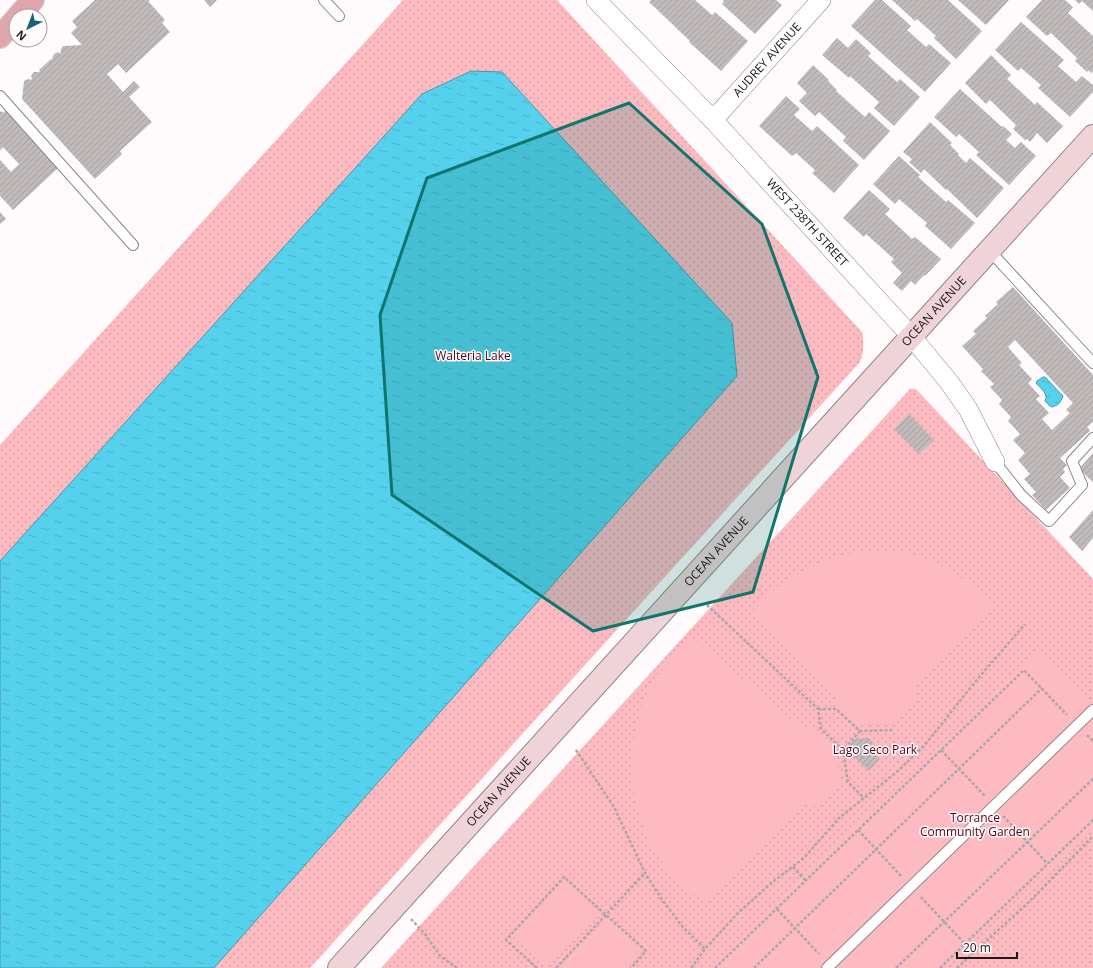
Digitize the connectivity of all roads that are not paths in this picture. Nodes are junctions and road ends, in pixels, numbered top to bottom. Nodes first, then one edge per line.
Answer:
1 (33, 0) edge
2 (324, 0) edge
3 (596, 0) edge
4 (821, 0) edge
5 (26, 8) edge
6 (339, 16) dead end
7 (8, 28) edge
8 (0, 37) edge
9 (0, 96) edge
10 (713, 120) junction
11 (1093, 136) edge
12 (133, 245) dead end
13 (989, 250) junction
14 (911, 336) junction
15 (1093, 363) edge
16 (1093, 438) edge
17 (996, 462) joint
18 (1093, 710) edge
19 (828, 967) edge
20 (339, 968) edge

1 - 5 main road
2 - 6 lane
3 - 10 street, WEST 238TH STREET
4 - 10 street, AUDREY AVENUE
7 - 8 main road
9 - 12 lane
10 - 14 street, WEST 238TH STREET
11 - 13 street, OCEAN AVENUE
13 - 14 street, OCEAN AVENUE
13 - 15 lane
14 - 17 street, WEST 238TH STREET
14 - 20 street, OCEAN AVENUE
16 - 17 lane
18 - 19 lane

